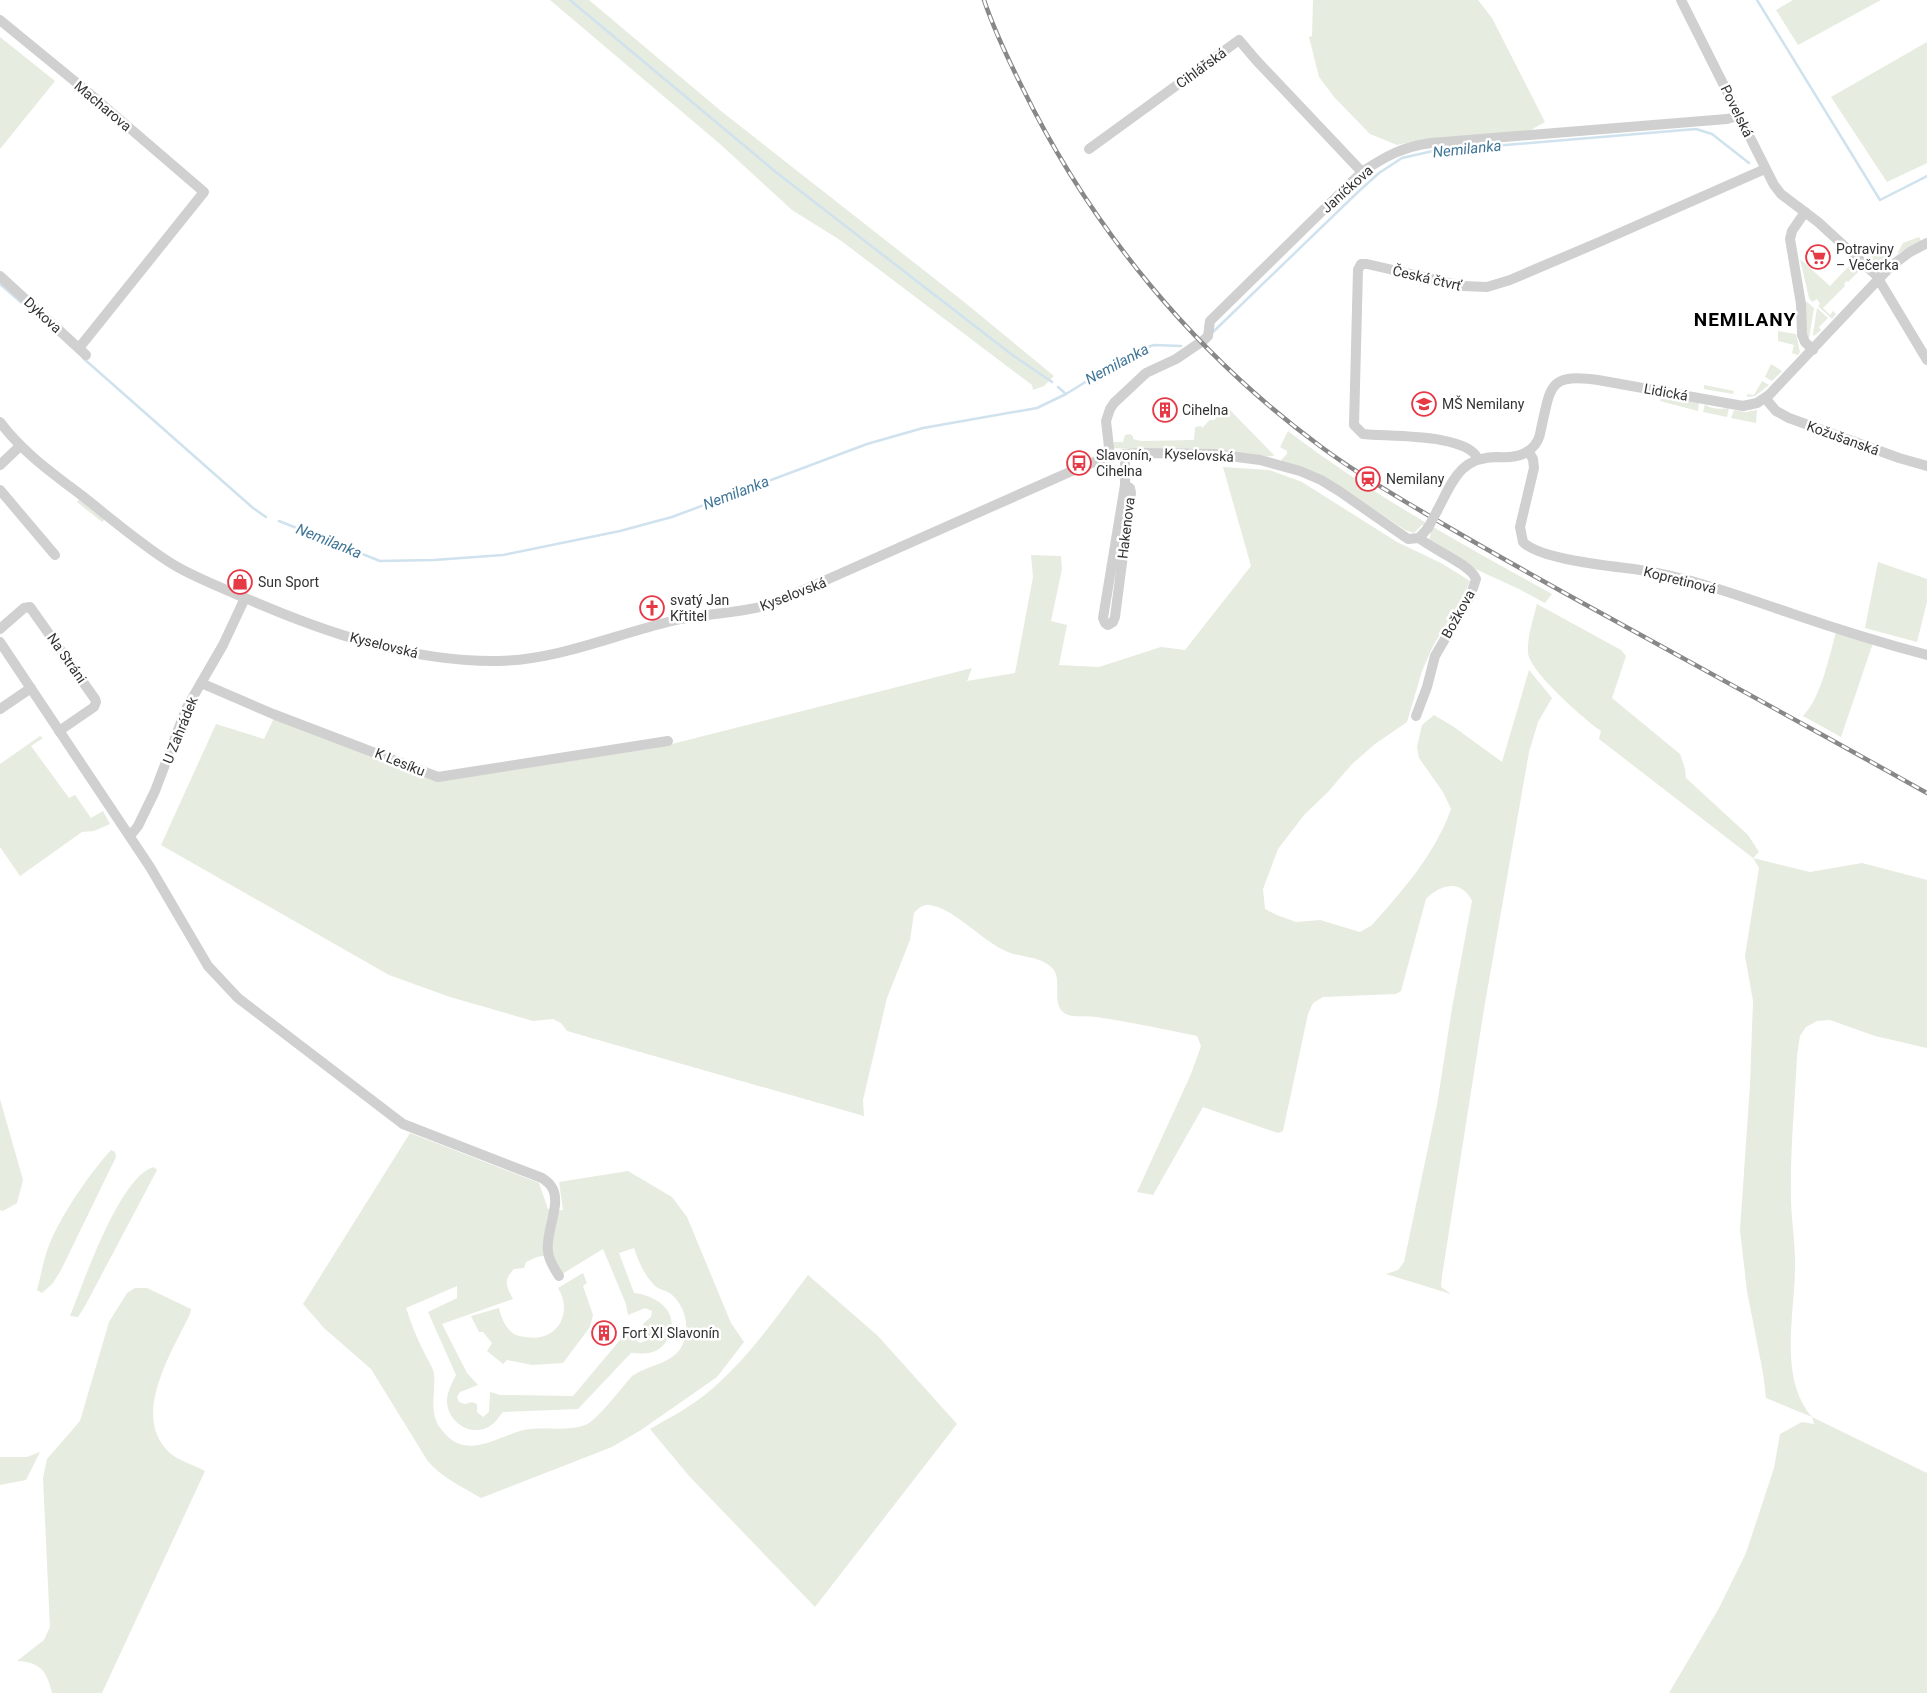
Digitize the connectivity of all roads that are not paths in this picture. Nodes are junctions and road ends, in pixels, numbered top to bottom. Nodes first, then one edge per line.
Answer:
1 (1681, 0) edge
2 (0, 20) edge
3 (1739, 116) junction
4 (1089, 149) dead end
5 (1765, 169) junction
6 (1362, 172) junction
7 (1805, 212) junction
8 (1927, 243) edge
9 (0, 276) edge
10 (1879, 281) junction
11 (1813, 350) junction
12 (82, 351) joint
13 (1927, 360) edge
14 (1765, 398) junction
15 (0, 422) edge
16 (20, 446) junction
17 (1528, 451) junction
18 (1125, 454) junction
19 (1110, 456) junction
20 (1478, 459) junction
21 (0, 465) edge
22 (1927, 466) edge
23 (1125, 485) junction
24 (0, 490) edge
25 (1419, 538) junction
26 (55, 555) dead end
27 (245, 598) junction
28 (0, 629) edge
29 (0, 642) edge
30 (1927, 655) edge
31 (201, 683) junction
32 (31, 688) junction
33 (0, 709) edge
34 (1416, 716) dead end
35 (59, 730) junction
36 (668, 741) dead end
37 (130, 836) junction
38 (559, 1276) dead end

1 - 3 street, Povelská
2 - 12 street, Macharova
3 - 5 street, Povelská
3 - 6 street, Janíčkova
4 - 6 street, Cihlářská
5 - 7 street, Povelská
5 - 20 street, Česká čtvrť
6 - 19 street, Janíčkova
7 - 10 street, Povelská
7 - 11 street
8 - 10 street, Lidická
9 - 12 street, Dykova
10 - 11 street, Lidická
10 - 13 street, Povelská
11 - 14 street, Lidická
14 - 17 street, Lidická
14 - 22 street, Kožušanská
15 - 16 street, Kyselovská
16 - 21 street
16 - 27 street, Kyselovská
17 - 20 street
17 - 30 street, Kopretinová
18 - 19 street, Kyselovská
18 - 23 street
18 - 25 street, Kyselovská
19 - 27 street, Kyselovská
20 - 25 street, bridge
23 - 23 street, Hakenova
24 - 26 street
25 - 34 street, Božkova
27 - 31 street, U Zahrádek
28 - 35 street, Na Stráni
29 - 32 street
31 - 36 street, K Lesíku
31 - 37 street, U Zahrádek
32 - 33 street
32 - 35 street
35 - 37 street
37 - 38 street

